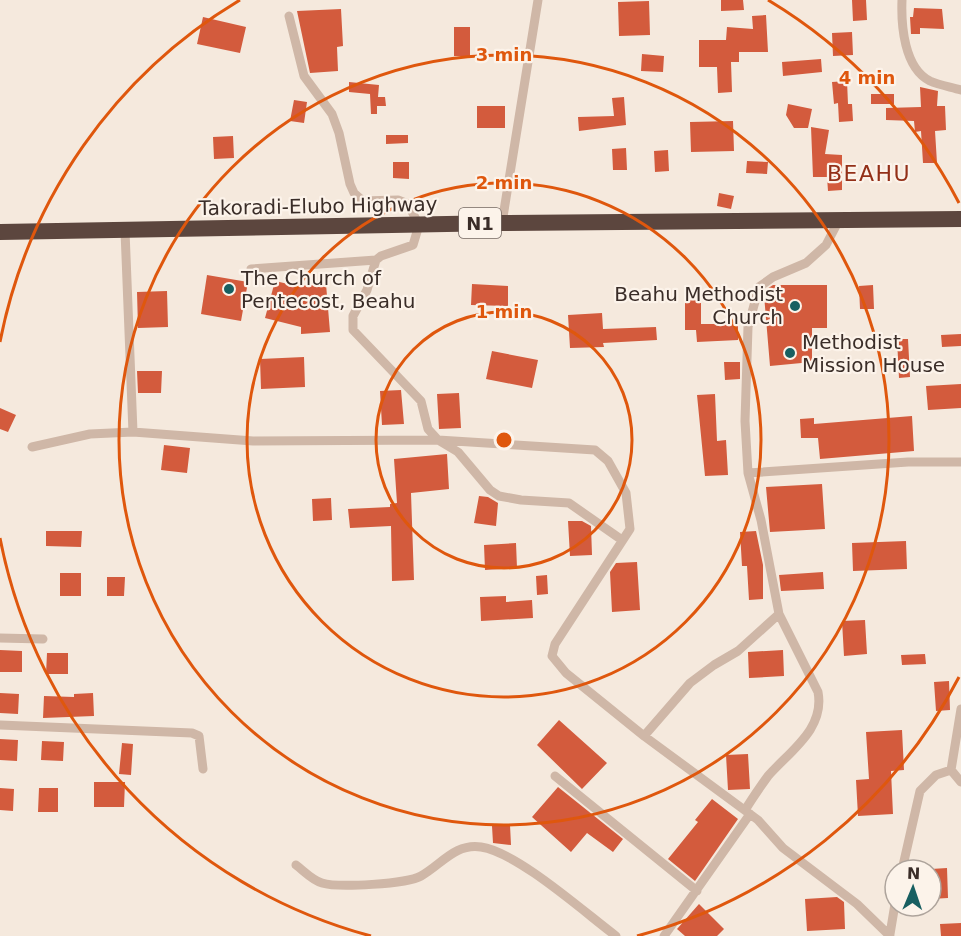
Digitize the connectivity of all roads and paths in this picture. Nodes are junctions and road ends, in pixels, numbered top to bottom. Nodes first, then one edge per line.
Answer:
1 (538, 0) edge
2 (902, 0) edge
3 (289, 16) dead end
4 (961, 90) edge
5 (961, 219) edge
6 (838, 222) junction
7 (502, 223) junction
8 (418, 225) junction
9 (125, 231) junction
10 (0, 232) edge
11 (376, 260) junction
12 (251, 269) dead end
13 (133, 432) junction
14 (438, 440) junction
15 (32, 447) dead end
16 (961, 462) edge
17 (748, 473) junction
18 (622, 540) junction
19 (779, 614) junction
20 (0, 638) edge
21 (43, 639) dead end
22 (961, 711) edge
23 (0, 725) edge
24 (644, 736) junction
25 (203, 769) dead end
26 (951, 770) junction
27 (555, 776) dead end
28 (961, 782) edge
29 (747, 812) junction
30 (905, 858) edge
31 (296, 865) dead end
32 (697, 891) junction
33 (893, 918) edge
34 (890, 935) edge
35 (616, 936) edge
36 (664, 936) edge

1 - 7 street
2 - 4 street
3 - 8 street
5 - 6 highway, Takoradi-Elubo Highway / N1
6 - 7 highway, Takoradi-Elubo Highway / N1
6 - 17 street
7 - 8 highway, Takoradi-Elubo Highway / N1
8 - 9 highway, Takoradi-Elubo Highway / N1
8 - 11 street
9 - 10 highway, Takoradi-Elubo Highway / N1
9 - 13 street
11 - 12 street
11 - 14 street
13 - 14 street
13 - 15 street
14 - 18 street
14 - 18 street
16 - 17 street
17 - 19 street
18 - 24 street
19 - 24 street
19 - 29 street
20 - 21 street
22 - 26 street
23 - 25 street
24 - 29 street
26 - 28 street
26 - 30 street
27 - 32 street
29 - 32 street
29 - 34 street
31 - 35 street
32 - 36 street
33 - 34 street

